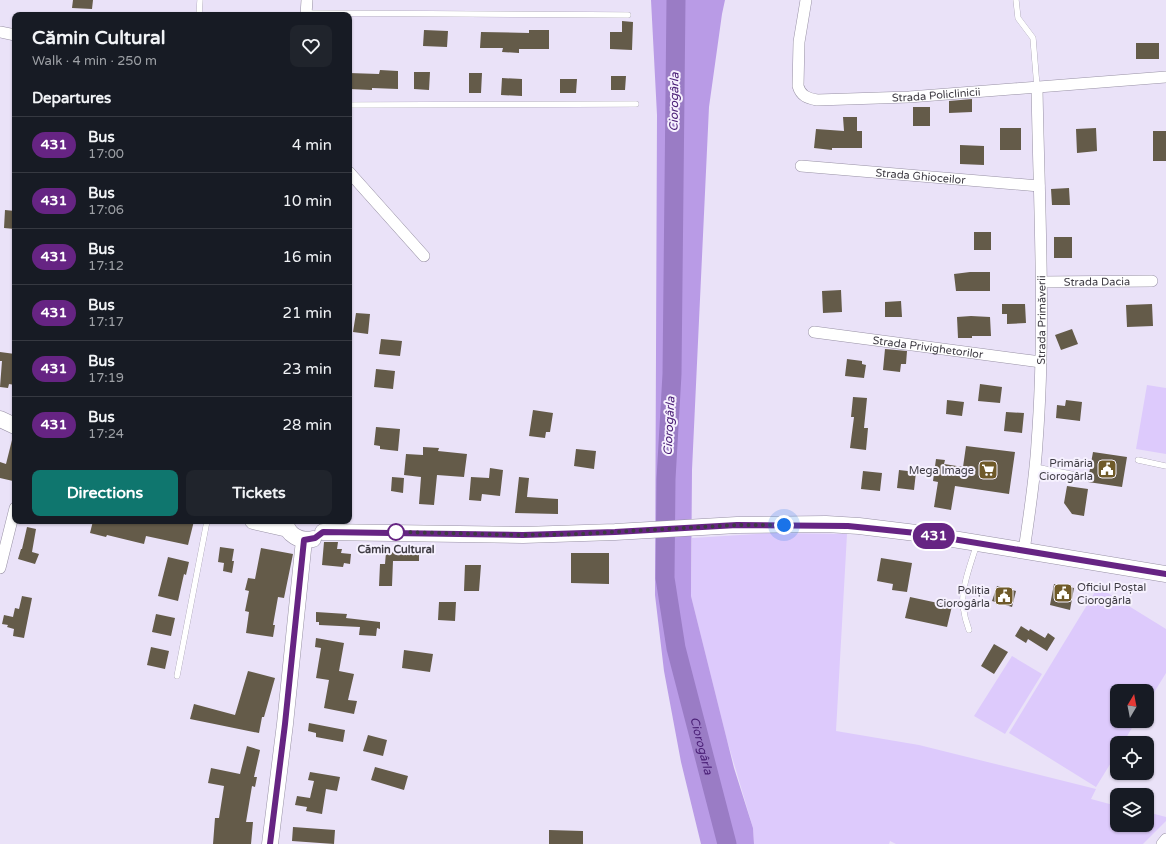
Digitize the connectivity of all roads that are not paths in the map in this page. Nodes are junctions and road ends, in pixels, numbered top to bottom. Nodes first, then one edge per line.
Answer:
1 (200, 0) edge
2 (307, 0) edge
3 (806, 0) edge
4 (1016, 0) edge
5 (199, 12) edge
6 (306, 12) edge
7 (352, 14) edge
8 (628, 15) dead end
9 (0, 32) edge
10 (12, 34) edge
11 (1166, 77) edge
12 (1037, 88) junction
13 (636, 104) dead end
14 (352, 105) edge
15 (801, 166) dead end
16 (352, 175) edge
17 (1039, 186) junction
18 (424, 256) dead end
19 (1152, 281) dead end
20 (1042, 282) junction
21 (814, 332) dead end
22 (1041, 362) junction
23 (0, 419) edge
24 (12, 425) edge
25 (1138, 460) dead end
26 (1166, 466) edge
27 (1034, 467) junction
28 (1086, 477) dead end
29 (12, 520) edge
30 (206, 524) edge
31 (350, 524) edge
32 (286, 525) edge
33 (325, 526) edge
34 (382, 532) junction
35 (304, 540) junction
36 (977, 543) junction
37 (1024, 551) junction
38 (0, 568) edge
39 (1166, 574) edge
40 (969, 630) dead end
41 (177, 676) dead end
42 (1166, 839) edge
43 (270, 844) edge
44 (1162, 844) edge

1 - 5 lane
2 - 6 street
3 - 12 street, Strada Policlinicii
4 - 12 lane
7 - 8 lane
9 - 10 street
11 - 12 street, Strada Policlinicii
12 - 17 street, Strada Primăverii
13 - 14 lane
15 - 17 street, Strada Ghioceilor
16 - 18 street
17 - 20 street, Strada Primăverii
19 - 20 street, Strada Dacia
20 - 22 street, Strada Primăverii
21 - 22 street, Strada Privighetorilor
22 - 27 street, Strada Primăverii
23 - 24 main road
25 - 26 lane
27 - 28 lane
27 - 37 street, Strada Primăverii
29 - 38 street
30 - 41 lane
31 - 34 main road
32 - 35 main road
33 - 34 main road
33 - 35 main road
34 - 36 main road
35 - 43 main road
36 - 37 main road
36 - 40 lane
37 - 39 main road
42 - 44 street

